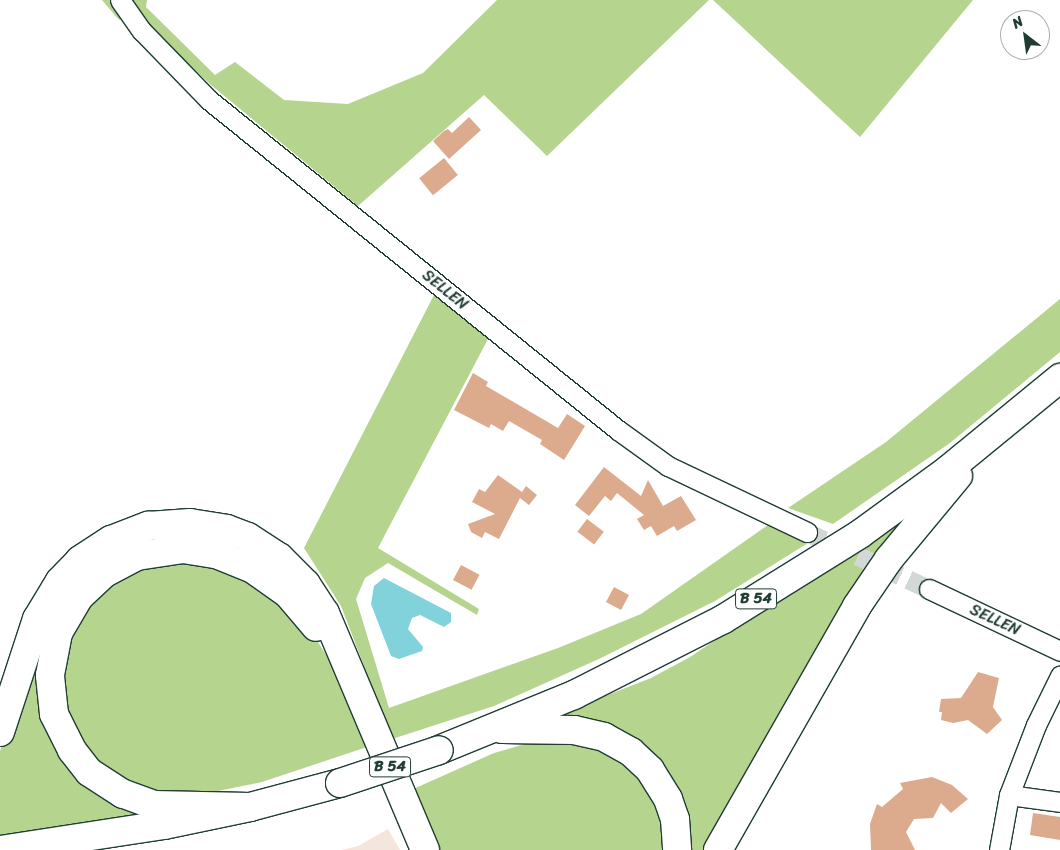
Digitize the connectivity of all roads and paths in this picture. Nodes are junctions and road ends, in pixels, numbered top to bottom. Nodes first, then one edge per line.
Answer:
1 (120, 0) edge
2 (1060, 378) edge
3 (996, 432) junction
4 (807, 532) tunnel mouth
5 (929, 589) tunnel mouth
6 (1060, 651) edge
7 (1060, 676) edge
8 (352, 679) junction
9 (493, 729) junction
10 (0, 732) edge
11 (1009, 795) junction
12 (1060, 802) edge
13 (250, 807) junction
14 (0, 850) edge
15 (425, 850) edge
16 (677, 850) edge
17 (718, 850) edge
18 (999, 850) edge

1 - 4 street, SELLEN
2 - 3 highway, B 54
3 - 9 highway, B 54
3 - 17 highway
5 - 6 street, SELLEN
7 - 11 street
8 - 10 highway
8 - 13 highway
8 - 15 highway
9 - 13 highway, B 54, bridge
9 - 16 highway
11 - 12 street
11 - 18 street
13 - 14 highway, B 54

